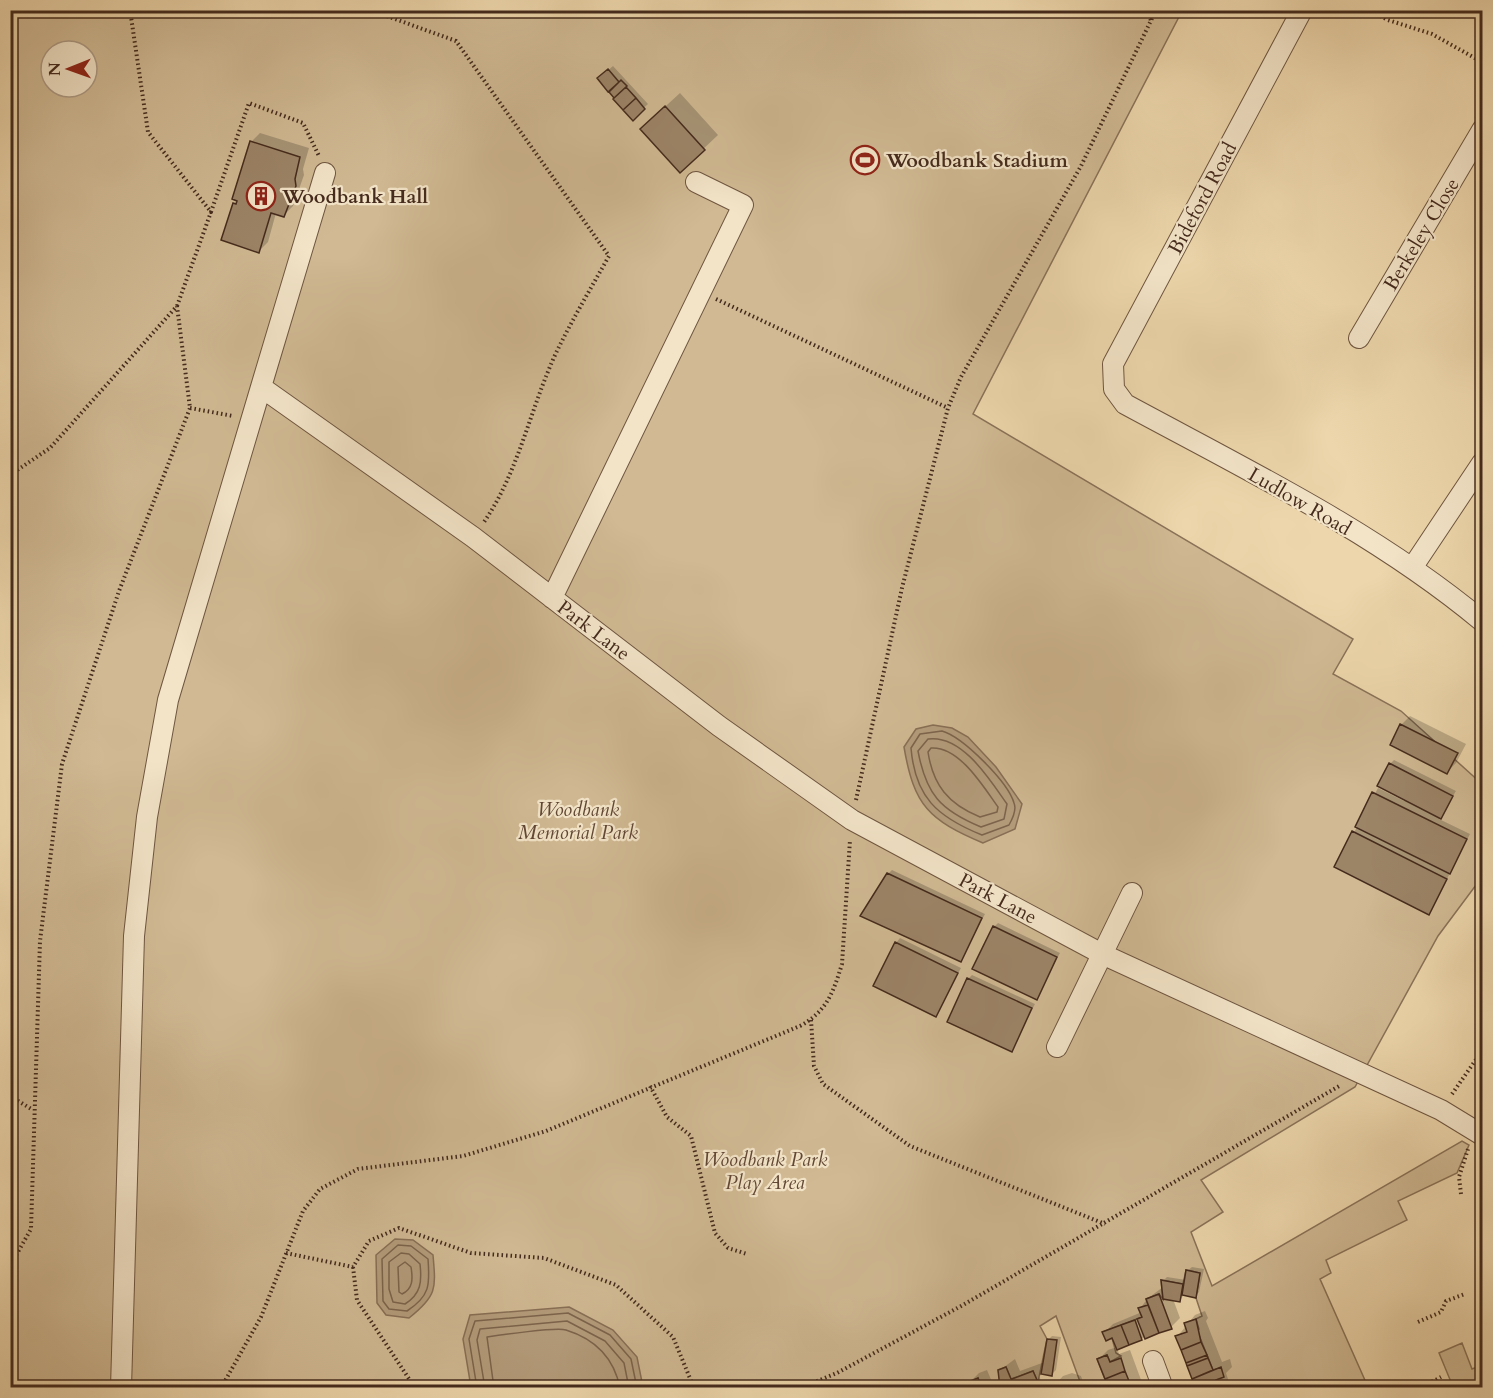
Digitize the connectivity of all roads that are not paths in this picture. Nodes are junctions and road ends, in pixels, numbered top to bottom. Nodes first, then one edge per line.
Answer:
1 (1302, 10) edge
2 (1482, 130) edge
3 (325, 173) road end
4 (696, 182) dead end
5 (1359, 338) dead end
6 (261, 387) junction
7 (1114, 389) joint
8 (1482, 463) edge
9 (1412, 568) junction
10 (552, 598) junction
11 (1482, 621) edge
12 (1132, 893) dead end
13 (1102, 954) junction
14 (1057, 1047) dead end
15 (1478, 1132) edge
16 (1153, 1361) dead end
17 (121, 1388) edge
18 (1163, 1388) edge

1 - 7 street, Bideford Road
2 - 5 street, Berkeley Close
3 - 6 street
4 - 10 street
6 - 10 street, Park Lane
6 - 17 street
7 - 9 street, Ludlow Road
8 - 9 street
9 - 11 street, Ludlow Road
10 - 13 street, Park Lane
12 - 13 street
13 - 14 street
13 - 15 street, Park Lane
16 - 18 street

